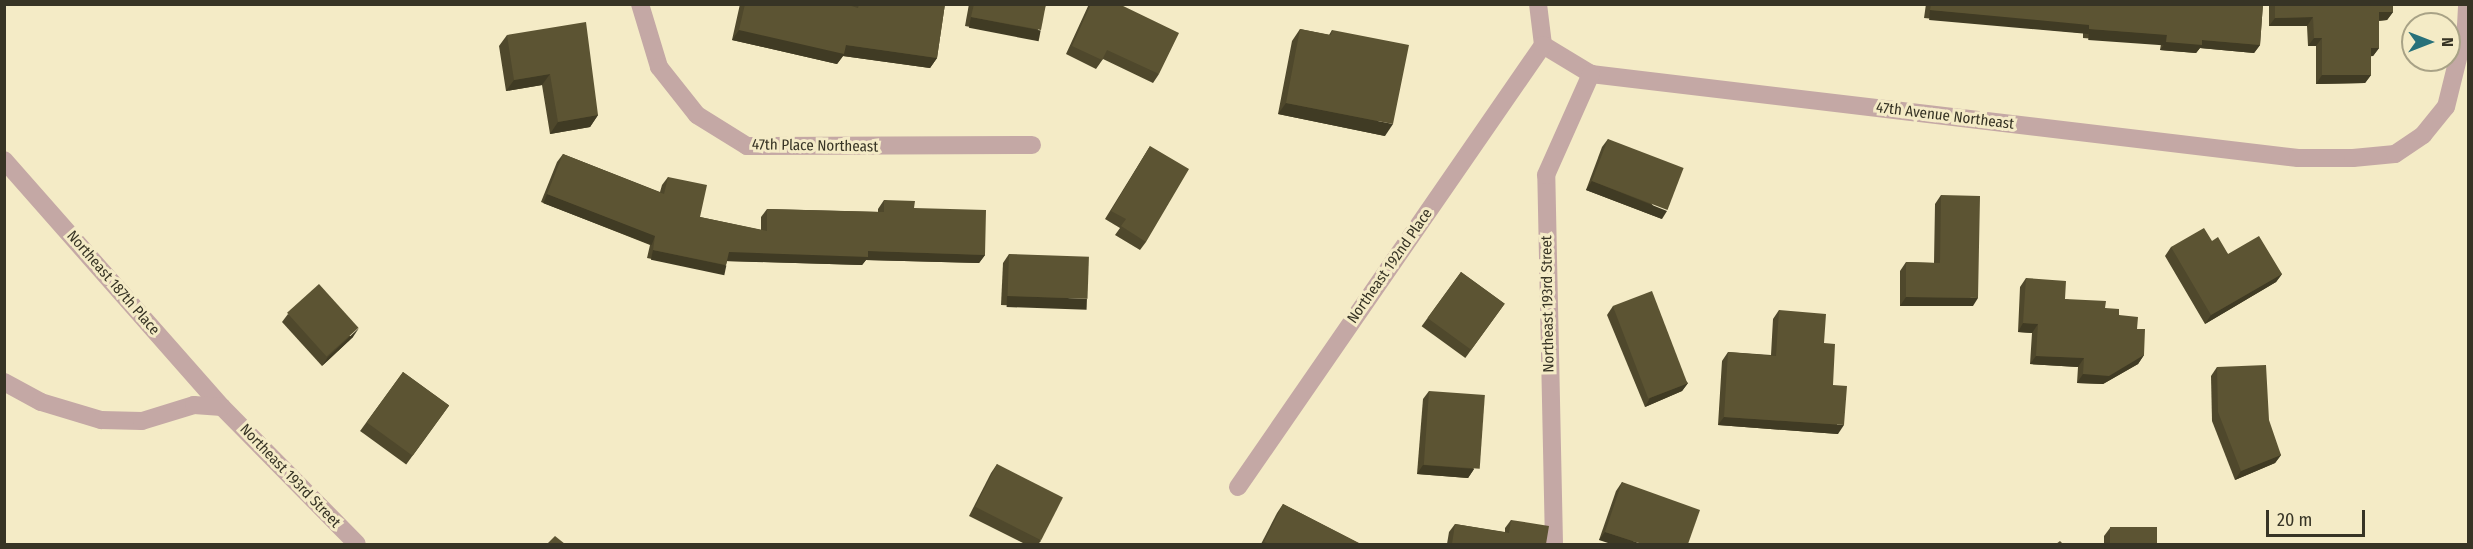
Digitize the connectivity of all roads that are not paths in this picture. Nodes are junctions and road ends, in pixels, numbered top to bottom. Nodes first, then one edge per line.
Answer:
1 (640, 4) edge
2 (1538, 4) edge
3 (2467, 4) edge
4 (2467, 26) edge
5 (1543, 45) junction
6 (1591, 74) junction
7 (1032, 145) dead end
8 (4, 160) edge
9 (4, 382) edge
10 (222, 407) junction
11 (1238, 487) dead end
12 (357, 544) edge
13 (1554, 544) edge

1 - 7 street, 47th Place Northeast
2 - 5 street
3 - 4 street
4 - 6 street, 47th Avenue Northeast
5 - 6 street, 47th Avenue Northeast
5 - 11 street, Northeast 192nd Place
6 - 13 street, Northeast 193rd Street
8 - 10 street, Northeast 187th Place
9 - 10 street
10 - 12 street, Northeast 193rd Street

